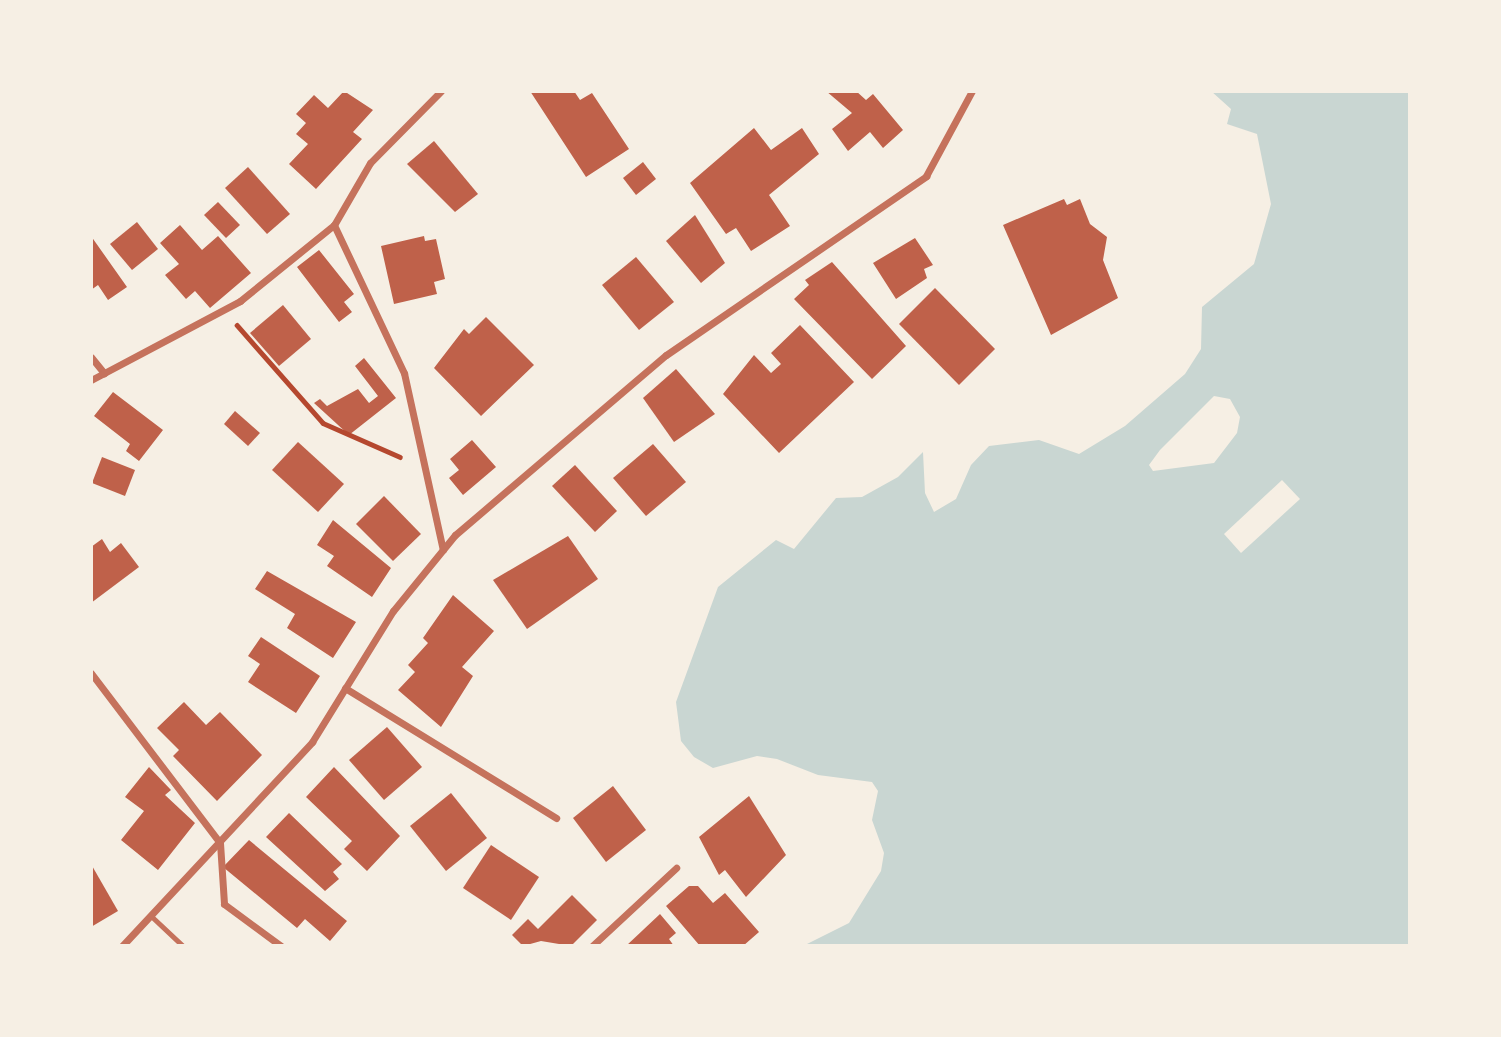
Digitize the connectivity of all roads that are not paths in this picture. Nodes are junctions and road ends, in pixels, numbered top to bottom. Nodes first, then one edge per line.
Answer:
1 (441, 91) edge
2 (972, 91) edge
3 (334, 225) junction
4 (91, 357) edge
5 (104, 373) junction
6 (91, 380) edge
7 (443, 550) junction
8 (91, 673) edge
9 (345, 688) junction
10 (556, 818) dead end
11 (220, 843) junction
12 (676, 868) dead end
13 (151, 916) junction
14 (122, 946) edge
15 (184, 946) edge
16 (281, 946) edge
17 (592, 946) edge

1 - 3 street
2 - 7 street
3 - 5 street
3 - 7 street
4 - 5 street
5 - 6 street
7 - 9 street
8 - 11 street
9 - 10 street
9 - 11 street
11 - 13 street
11 - 16 street
12 - 17 street
13 - 14 street
13 - 15 lane

